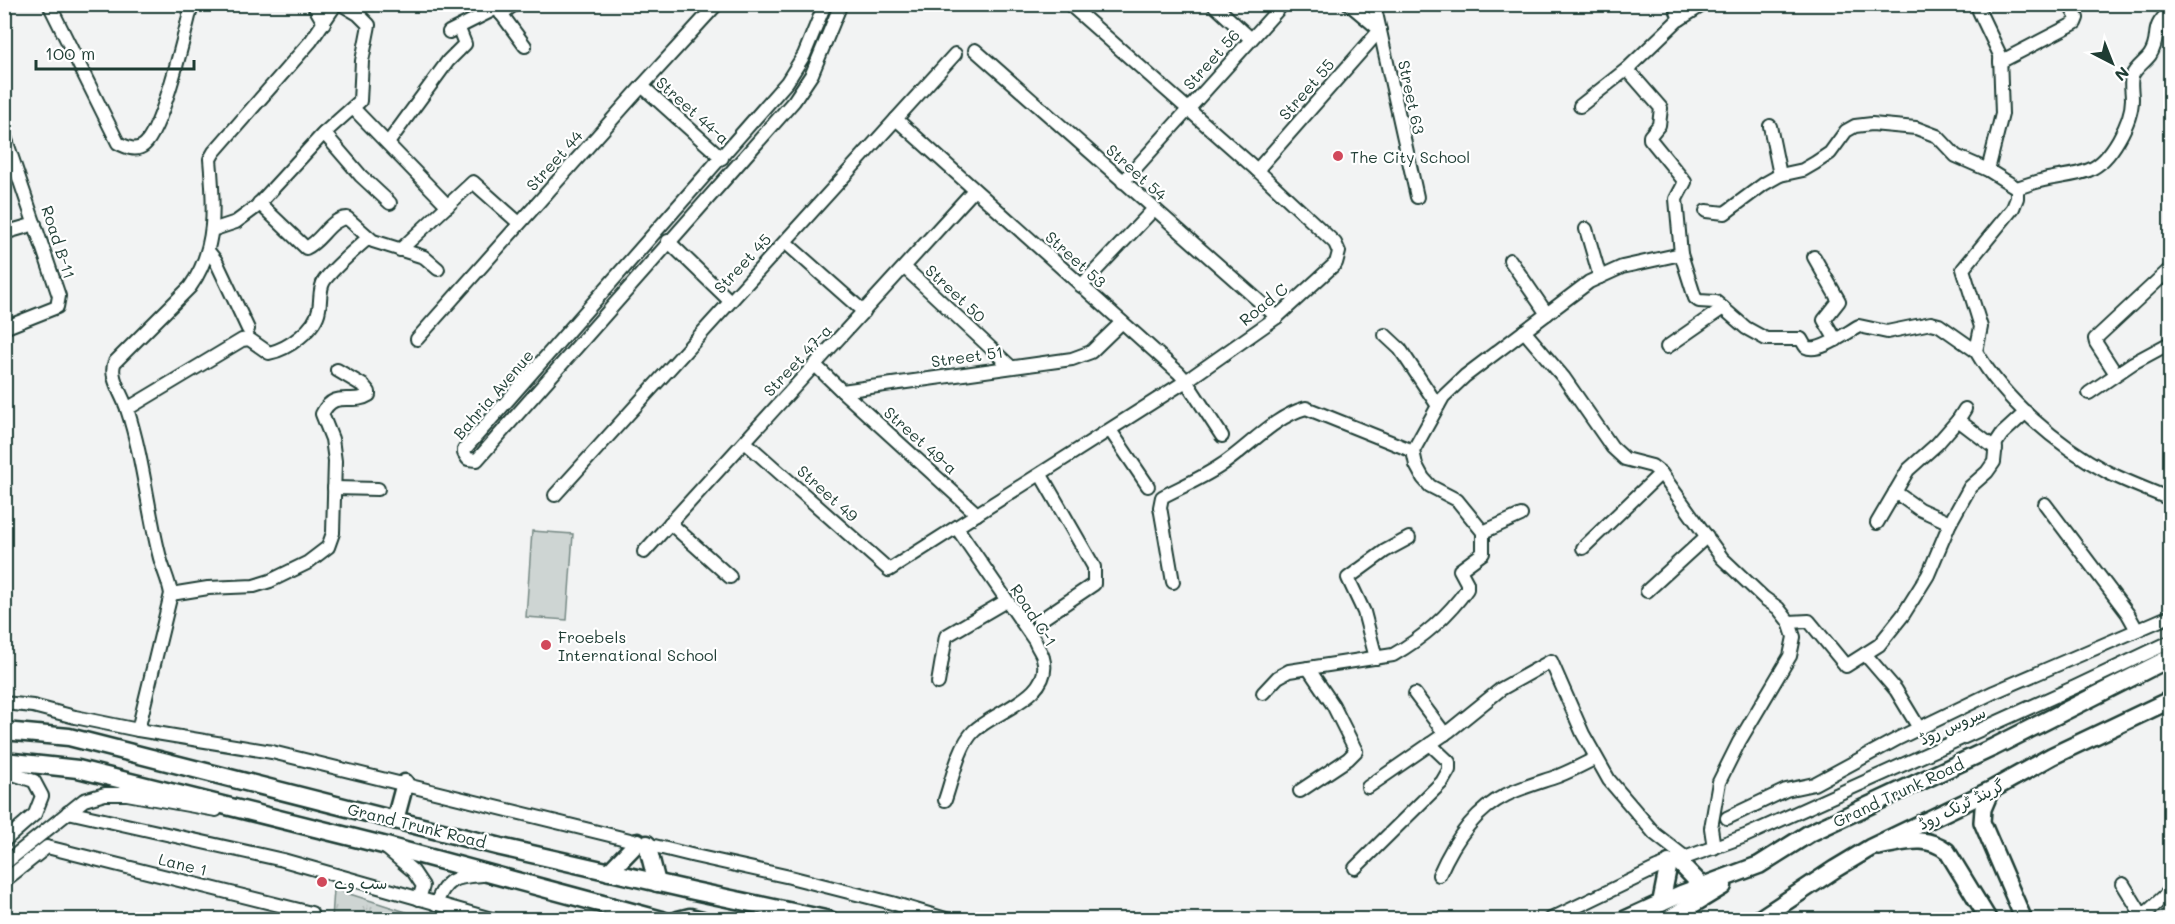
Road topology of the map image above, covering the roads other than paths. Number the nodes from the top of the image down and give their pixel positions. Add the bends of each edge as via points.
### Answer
1 (49, 4) edge
2 (192, 4) edge
3 (313, 4) edge
4 (336, 4) edge
5 (341, 4) edge
6 (515, 4) edge
7 (717, 4) edge
8 (825, 4) edge
9 (1069, 4) edge
10 (1213, 4) edge
11 (1282, 4) edge
12 (1349, 4) edge
13 (1374, 4) edge
14 (1674, 4) edge
15 (1704, 4) edge
16 (1981, 4) edge
17 (2069, 4) edge
18 (839, 8) edge
19 (2170, 11) edge
20 (501, 14) junction
21 (1680, 19) junction
22 (324, 23) junction
23 (1380, 30) junction
24 (1251, 39) junction
25 (525, 46) dead end
26 (975, 50) dead end
27 (955, 54) dead end
28 (2000, 62) junction
29 (1627, 69) junction
30 (642, 86) junction
31 (1580, 106) dead end
32 (353, 108) junction
33 (1188, 109) junction
34 (896, 119) junction
35 (1770, 126) dead end
36 (324, 134) junction
37 (6, 140) edge
38 (388, 143) junction
39 (722, 158) junction
40 (1257, 170) junction
41 (1988, 170) junction
42 (1780, 175) junction
43 (1123, 182) junction
44 (2017, 188) junction
45 (974, 190) junction
46 (1417, 197) dead end
47 (260, 203) junction
48 (390, 203) dead end
49 (447, 206) junction
50 (1154, 209) junction
51 (1706, 212) dead end
52 (519, 223) junction
53 (35, 224) junction
54 (1586, 229) dead end
55 (212, 230) junction
56 (4, 233) edge
57 (368, 238) junction
58 (668, 241) junction
59 (785, 242) junction
60 (400, 250) junction
61 (208, 251) junction
62 (1681, 254) junction
63 (1814, 257) dead end
64 (1510, 260) dead end
65 (905, 268) junction
66 (438, 269) dead end
67 (2170, 269) edge
68 (1600, 277) junction
69 (1081, 286) junction
70 (730, 301) junction
71 (1723, 308) junction
72 (864, 312) junction
73 (1546, 314) junction
74 (1277, 317) junction
75 (1122, 322) junction
76 (4, 328) edge
77 (248, 328) dead end
78 (1524, 331) junction
79 (1385, 335) dead end
80 (417, 339) dead end
81 (1836, 340) junction
82 (2170, 344) edge
83 (1666, 347) dead end
84 (1976, 351) junction
85 (815, 364) junction
86 (1010, 366) junction
87 (337, 370) dead end
88 (2115, 374) junction
89 (1186, 381) junction
90 (842, 391) junction
91 (2089, 393) dead end
92 (1438, 406) junction
93 (127, 409) junction
94 (1965, 409) dead end
95 (2026, 412) junction
96 (1958, 420) junction
97 (1110, 429) junction
98 (1222, 436) dead end
99 (745, 441) junction
100 (1996, 450) junction
101 (1413, 451) junction
102 (1661, 473) junction
103 (1041, 475) junction
104 (1148, 486) dead end
105 (334, 488) junction
106 (378, 489) dead end
107 (1895, 492) junction
108 (555, 495) dead end
109 (2170, 499) edge
110 (2045, 504) dead end
111 (977, 514) junction
112 (1521, 515) dead end
113 (670, 523) junction
114 (1877, 523) dead end
115 (1950, 523) junction
116 (957, 528) junction
117 (1483, 532) junction
118 (1707, 536) junction
119 (1409, 538) dead end
120 (1583, 548) dead end
121 (644, 552) dead end
122 (889, 570) joint
123 (730, 577) dead end
124 (1173, 582) dead end
125 (1647, 591) dead end
126 (171, 594) junction
127 (1006, 601) junction
128 (2170, 616) edge
129 (1039, 621) dead end
130 (1789, 622) junction
131 (2137, 630) junction
132 (2170, 642) edge
133 (1866, 654) junction
134 (1376, 658) junction
135 (2170, 658) edge
136 (1308, 668) junction
137 (938, 683) dead end
138 (1263, 693) dead end
139 (1415, 694) dead end
140 (2170, 700) edge
141 (4, 703) edge
142 (1919, 728) junction
143 (138, 730) junction
144 (4, 731) edge
145 (1445, 734) junction
146 (1430, 744) junction
147 (1596, 758) junction
148 (4, 761) edge
149 (4, 771) edge
150 (405, 783) junction
151 (1368, 787) dead end
152 (1991, 790) junction
153 (1300, 791) dead end
154 (945, 800) dead end
155 (68, 812) junction
156 (253, 813) junction
157 (1727, 818) dead end
158 (395, 820) junction
159 (4, 841) edge
160 (643, 843) junction
161 (383, 845) junction
162 (1714, 848) junction
163 (1870, 848) junction
164 (1678, 861) junction
165 (4, 864) edge
166 (1759, 865) junction
167 (1356, 868) dead end
168 (609, 872) junction
169 (489, 874) junction
170 (1439, 875) dead end
171 (4, 881) edge
172 (657, 883) junction
173 (2123, 884) dead end
174 (1702, 886) junction
175 (694, 891) junction
176 (2170, 891) edge
177 (419, 899) junction
178 (436, 903) junction
179 (1661, 903) junction
180 (311, 916) edge
181 (2144, 918) edge
182 (495, 920) edge
183 (662, 920) edge
184 (678, 920) edge
185 (702, 920) edge
186 (775, 920) edge
187 (830, 920) edge
188 (949, 920) edge
189 (1548, 920) edge
190 (1624, 920) edge
191 (1667, 920) edge
192 (1758, 920) edge
193 (1989, 920) edge
194 (2024, 920) edge

1 - 2 street via 118,143 136,149 144,146 153,133 178,61
3 - 22 street
4 - 22 street
5 - 32 street via 369,25 360,100
6 - 20 street
7 - 30 street, Street 44
8 - 39 street, Bahria Avenue via 804,55 787,82
9 - 33 street, Road C
10 - 24 street
11 - 24 street, Street 56
12 - 23 street
13 - 23 street, Street 63
14 - 21 street
15 - 21 street
16 - 28 street via 1979,11
17 - 28 street via 2077,18 2074,23
18 - 58 street, Bahria Avenue via 812,74 794,101
19 - 44 street via 2155,30 2150,55 2133,75 2132,100 2120,139 2110,153 2091,170
20 - 25 street
20 - 38 street via 493,9 454,31 465,44
21 - 29 street
22 - 55 street via 210,159
23 - 40 street, Street 55
23 - 46 street, Street 63
24 - 33 street, Street 56
26 - 43 street, Street 54
27 - 34 street, Street 45
28 - 41 street via 2002,114
29 - 31 street
29 - 62 street via 1661,108 1659,125 1650,139 1685,182 1676,199
30 - 39 street, Street 44-a
30 - 52 street, Street 44
32 - 36 street
32 - 38 street
33 - 40 street, Road C
33 - 43 street, Street 56
34 - 45 street, Street 53
34 - 59 street, Street 45
35 - 42 street
36 - 47 street
36 - 48 street
37 - 53 street, Road B-11
38 - 49 street
39 - 58 street, Bahria Avenue via 464,450 468,459 477,460
40 - 74 street, Road C via 1335,243 1339,252 1336,263
41 - 42 street via 1956,156 1937,136 1916,128 1872,124 1846,130 1830,153 1815,164
41 - 44 street
42 - 51 street via 1747,195 1732,210
43 - 50 street, Street 54
44 - 84 street via 2013,208 1963,269 1981,327
45 - 65 street, Street 47-a
45 - 69 street, Street 53
47 - 55 street via 241,219
47 - 57 street via 306,248 344,218
49 - 52 street via 473,182
49 - 60 street
50 - 69 street
50 - 74 street, Street 54
52 - 80 street, Street 44
53 - 56 street
53 - 76 street, Road B-11 via 59,296 57,307
54 - 68 street
55 - 61 street
57 - 60 street
57 - 93 street via 324,281 313,325 284,348 269,353 249,339 242,340
58 - 70 street
59 - 70 street, Street 45
59 - 72 street
60 - 66 street via 424,257
61 - 77 street
61 - 93 street via 190,287 112,367
62 - 68 street via 1622,267
62 - 71 street via 1695,298 1716,302
63 - 81 street via 1839,301 1824,320
64 - 73 street
65 - 72 street, Street 47-a
65 - 86 street, Street 50
67 - 88 street via 2095,339
68 - 73 street
69 - 75 street, Street 53
70 - 108 street, Street 45
71 - 81 street via 1766,339 1801,339 1809,348
71 - 83 street
72 - 85 street, Street 47-a
73 - 78 street
74 - 89 street, Road C
75 - 86 street, Street 51 via 1090,352 1072,359
75 - 89 street, Street 53
78 - 92 street via 1465,376
78 - 102 street via 1564,378 1612,447 1625,459 1652,466
79 - 92 street via 1400,349
81 - 84 street via 1859,326 1887,332 1931,323 1940,325
82 - 88 street
84 - 95 street
85 - 90 street
85 - 99 street, Street 47-a
86 - 90 street, Street 51
87 - 105 street via 364,386 369,395 335,400 322,414 334,445
88 - 91 street
89 - 97 street, Road C
89 - 98 street, Street 53
90 - 111 street, Street 49-a
92 - 101 street
93 - 126 street
94 - 96 street
95 - 100 street via 2002,434
95 - 109 street via 2079,456
96 - 100 street
96 - 107 street via 1908,470
97 - 103 street, Road C
97 - 104 street
99 - 113 street, Street 47-a
99 - 122 street, Street 49
100 - 115 street via 1994,462 1971,487
101 - 117 street via 1416,465 1430,486 1456,500
101 - 124 street via 1306,408 1297,411 1221,466 1162,498 1160,507
102 - 118 street
102 - 120 street
103 - 111 street, Road C
103 - 129 street via 1095,567 1094,584
105 - 106 street
105 - 126 street via 333,533 328,547 307,562 254,586
107 - 114 street
107 - 115 street via 1919,509
110 - 131 street
111 - 116 street, Road C
112 - 117 street
113 - 121 street, Street 47-a
113 - 123 street
115 - 133 street via 1929,575 1879,645
116 - 122 street, Road C
116 - 127 street, Road C-1
117 - 134 street via 1483,553 1460,570 1468,586 1462,595 1438,622 1408,646 1393,655
118 - 125 street
118 - 130 street via 1722,558
119 - 134 street via 1348,578 1364,612
126 - 143 street
127 - 137 street via 946,636
127 - 154 street, Road C-1 via 1035,641 1045,673 1036,688 1017,704 974,730 966,741
128 - 131 street
130 - 133 street via 1809,621 1846,666
130 - 162 street via 1794,637 1790,656 1719,782 1712,828
131 - 142 street
132 - 162 street, سروس روڈ
133 - 142 street via 1896,690
134 - 136 street
135 - 166 highway, Grand Trunk Road via 1994,747 1810,833
136 - 138 street via 1278,677
136 - 153 street via 1333,705 1356,751
139 - 145 street
140 - 152 highway, گرینڈ ٹرنک روڈ
141 - 143 street
142 - 157 street via 1814,784 1786,790
143 - 150 street via 272,752
144 - 158 highway, Grand Trunk Road via 69,737
145 - 146 street
145 - 147 street via 1501,689 1551,661
146 - 151 street
146 - 167 street via 1449,762 1442,782
147 - 164 street via 1609,780
147 - 170 street via 1505,795 1483,810 1451,849
148 - 156 highway, Grand Trunk Road via 78,769
149 - 159 street via 34,781 42,796 35,814
150 - 158 highway
150 - 160 street
152 - 163 highway, گرینڈ ٹرنک روڈ
152 - 194 main road via 1982,822
155 - 156 street via 84,800 105,794 127,794 205,809
155 - 165 street
155 - 177 street via 283,860
156 - 161 highway, Grand Trunk Road
158 - 168 highway, Grand Trunk Road
160 - 168 highway
160 - 172 highway
160 - 188 street via 847,891
161 - 169 highway, Grand Trunk Road
161 - 177 street via 413,871 423,886
162 - 164 street, سروس روڈ
163 - 192 highway, گرینڈ ٹرنک روڈ
163 - 193 main road via 1920,840 1940,845
164 - 174 highway
164 - 179 highway
164 - 189 street, سروس روڈ
166 - 174 highway, Grand Trunk Road
166 - 191 highway
168 - 172 highway, Grand Trunk Road
169 - 178 street via 452,880 442,887
169 - 183 highway, Grand Trunk Road
171 - 180 street, Lane 1 via 47,847
172 - 175 highway, Grand Trunk Road
173 - 181 street
174 - 179 highway, Grand Trunk Road
175 - 186 highway via 709,902
175 - 187 highway, Grand Trunk Road
176 - 181 street
177 - 178 street
178 - 182 street
179 - 190 highway, Grand Trunk Road
184 - 185 highway

